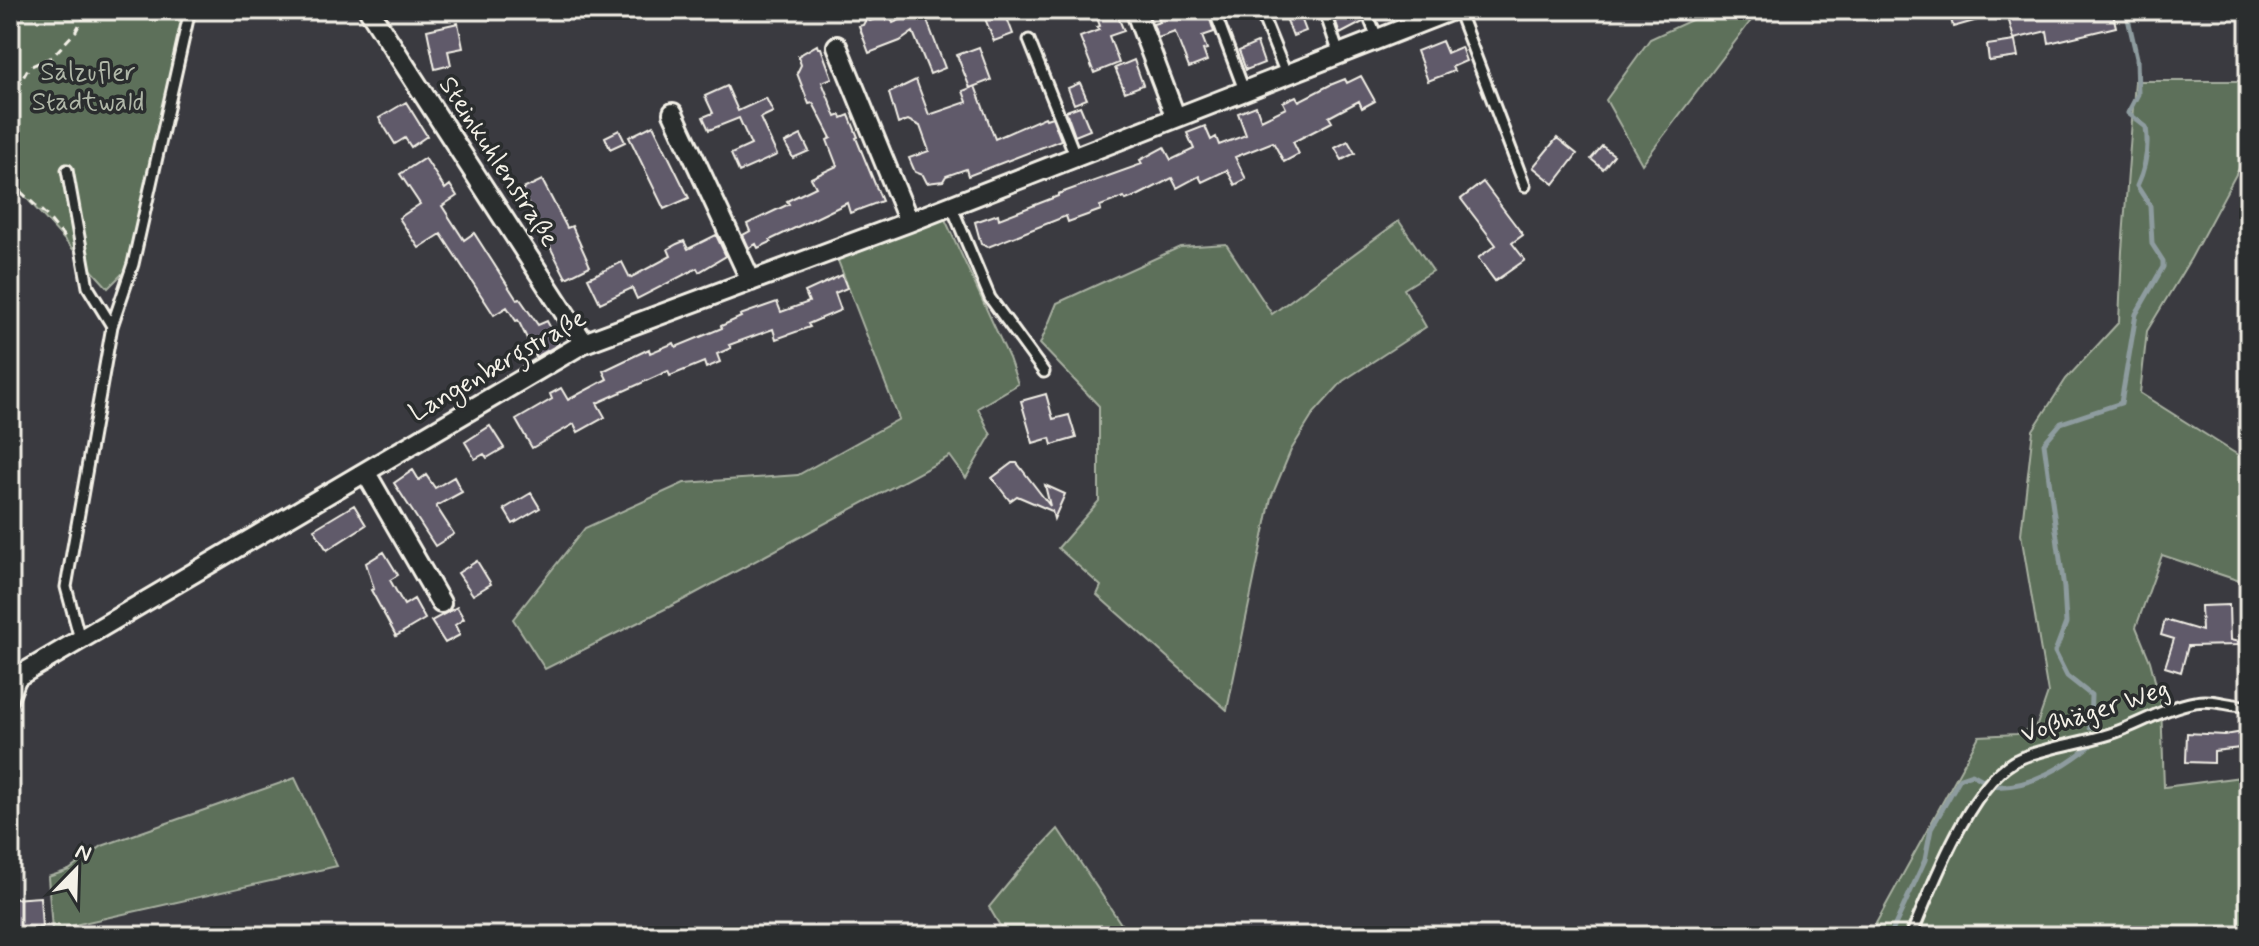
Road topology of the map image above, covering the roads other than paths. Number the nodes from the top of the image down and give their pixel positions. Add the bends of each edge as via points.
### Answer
1 (190, 10) edge
2 (369, 10) edge
3 (1135, 10) edge
4 (1214, 10) edge
5 (1260, 10) edge
6 (1324, 10) edge
7 (1366, 10) edge
8 (1455, 10) edge
9 (1029, 40) dead end
10 (1378, 40) junction
11 (837, 46) dead end
12 (1339, 54) junction
13 (1286, 74) junction
14 (1244, 90) junction
15 (673, 113) dead end
16 (1175, 116) junction
17 (1075, 155) junction
18 (67, 170) dead end
19 (1525, 186) dead end
20 (951, 204) junction
21 (909, 222) junction
22 (751, 281) junction
23 (112, 326) junction
24 (584, 343) junction
25 (1044, 372) dead end
26 (366, 473) junction
27 (441, 603) dead end
28 (80, 639) junction
29 (17, 677) edge
30 (10, 706) edge
31 (2249, 706) edge
32 (1911, 936) edge

1 - 23 lane via 133,264
2 - 24 street, Steinkuhlenstraße
3 - 16 street
4 - 14 lane
5 - 13 lane
6 - 12 lane
7 - 10 lane
8 - 10 street, Langenbergstraße
8 - 19 lane
9 - 17 lane
10 - 12 street, Langenbergstraße
11 - 21 street
12 - 13 street, Langenbergstraße
13 - 14 street, Langenbergstraße
14 - 16 street, Langenbergstraße
15 - 22 street
16 - 17 street, Langenbergstraße
17 - 20 street, Langenbergstraße
18 - 23 lane via 88,287
20 - 21 street, Langenbergstraße
20 - 25 lane via 990,298
21 - 22 street, Langenbergstraße
22 - 24 street, Langenbergstraße
23 - 28 lane via 66,587
24 - 26 street, Langenbergstraße
26 - 27 street
26 - 28 street, Langenbergstraße
28 - 29 street, Langenbergstraße
29 - 30 lane
31 - 32 lane, Voßhäger Weg via 2195,702 2112,734 2020,758 1999,772 1961,824

